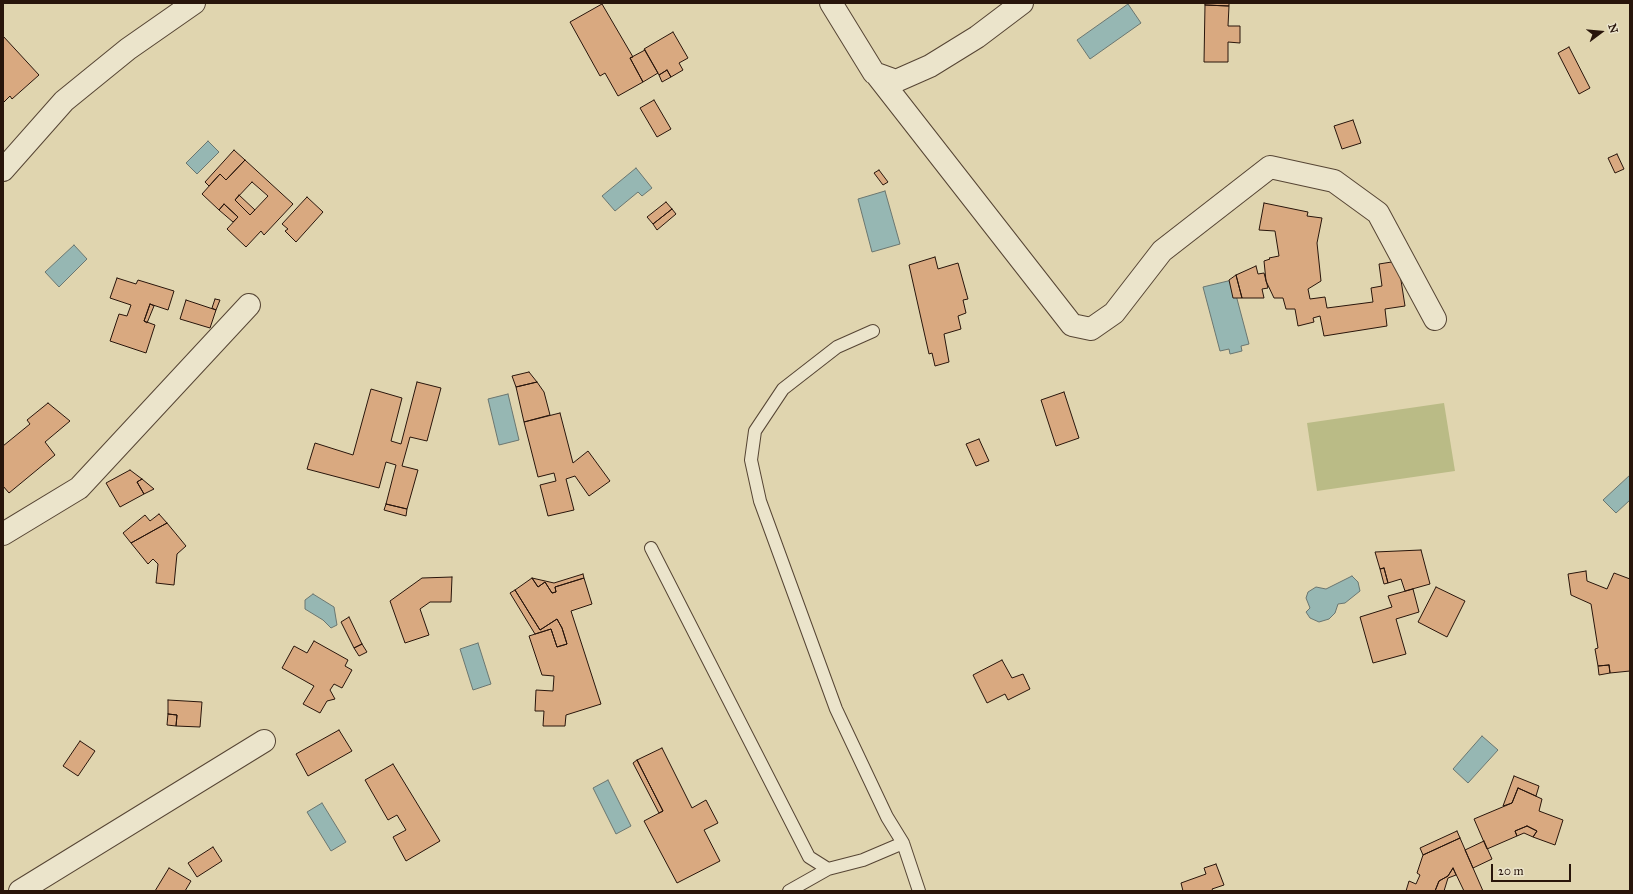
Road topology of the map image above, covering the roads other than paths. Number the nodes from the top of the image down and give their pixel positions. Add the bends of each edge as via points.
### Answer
1 (194, 3) edge
2 (831, 3) edge
3 (1022, 3) edge
4 (876, 74) junction
5 (3, 170) edge
6 (249, 305) dead end
7 (1434, 320) dead end
8 (873, 331) dead end
9 (3, 534) edge
10 (651, 548) dead end
11 (264, 741) dead end
12 (903, 843) junction
13 (828, 869) junction
14 (20, 891) edge
15 (789, 891) edge
16 (919, 891) edge

1 - 5 street via 128,49 64,102
2 - 4 street
3 - 4 street via 977,37 930,66 896,81
4 - 7 street via 1072,325 1091,329 1114,313 1162,251 1270,167 1334,181 1378,213
6 - 9 street via 79,488
8 - 12 lane via 837,347 783,389 755,431 752,460 760,501 836,708 887,817
10 - 13 lane via 809,857
11 - 14 street
12 - 13 lane via 863,860
12 - 16 lane
13 - 15 lane

